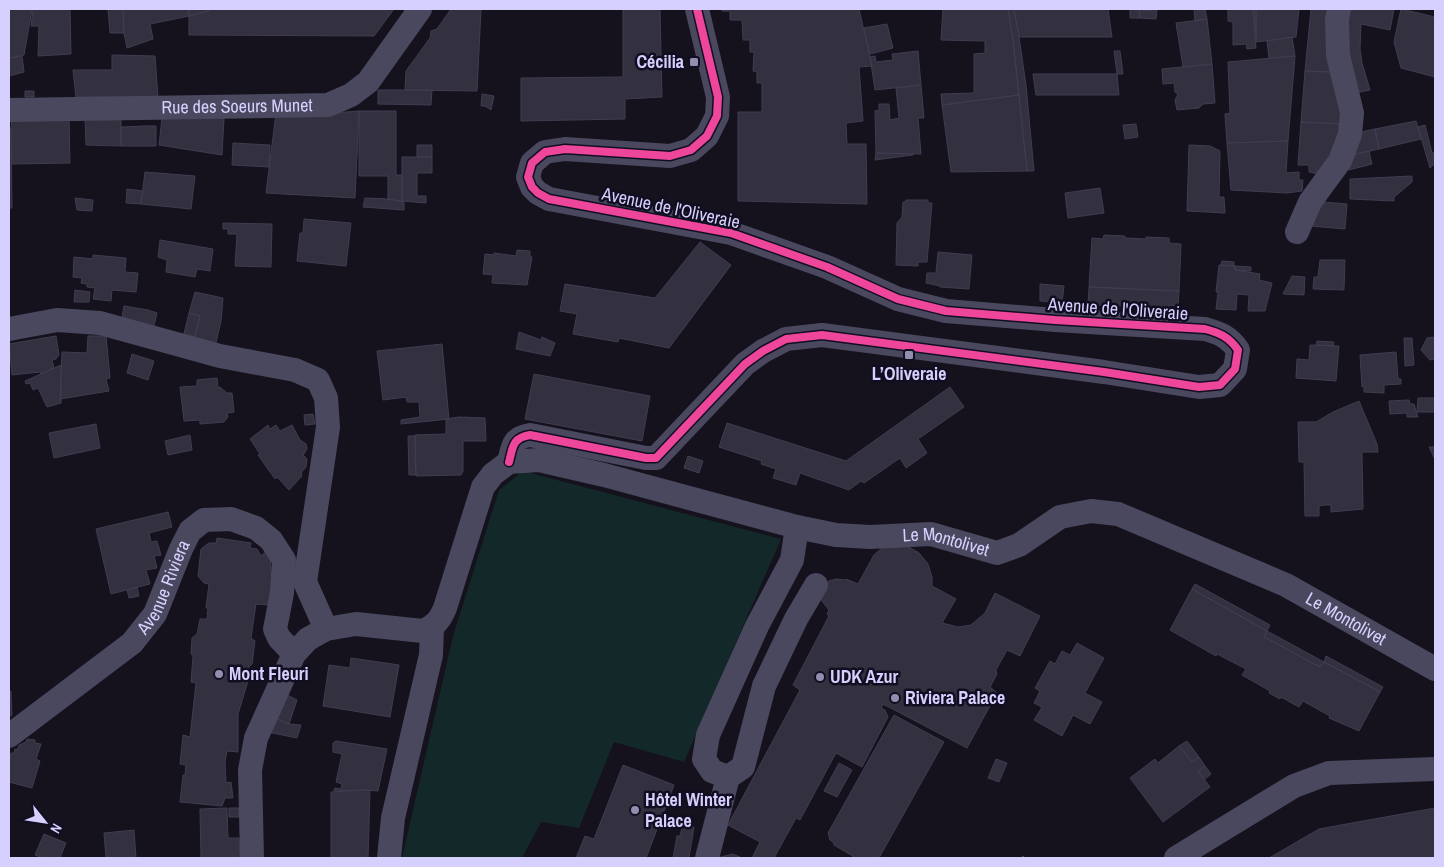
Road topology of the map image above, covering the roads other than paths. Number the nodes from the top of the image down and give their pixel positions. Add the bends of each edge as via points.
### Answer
1 (420, 9) edge
2 (697, 9) edge
3 (1339, 9) edge
4 (9, 110) edge
5 (1297, 232) dead end
6 (9, 329) edge
7 (509, 462) junction
8 (797, 527) junction
9 (816, 585) dead end
10 (432, 628) junction
11 (326, 629) junction
12 (294, 654) junction
13 (1435, 668) edge
14 (9, 736) edge
15 (1435, 769) edge
16 (728, 778) junction
17 (252, 858) edge
18 (389, 858) edge
19 (707, 858) edge
20 (1176, 858) edge

1 - 4 street, Rue des Soeurs Munet via 368,82 351,96 328,105
2 - 7 street, Avenue de l'Oliveraie via 718,97 717,116 708,136 691,150 670,156 565,149 545,152 532,163 528,177 538,193 549,199 731,233 827,267 898,299 946,311 1205,329 1231,340 1238,350 1235,369 1220,385 1200,386 822,335 786,339 763,350 745,364 656,458 530,435 520,437 514,444
3 - 5 street via 1338,55 1352,113 1350,134 1340,161 1310,202
6 - 11 street via 57,320 100,323 220,356 295,370 318,380 326,398 328,427 305,582
7 - 8 street, Le Montolivet via 539,460
7 - 10 street via 493,474 484,487 445,608
8 - 13 street, Le Montolivet via 836,535 870,537 931,534 997,553 1019,545 1060,518 1091,511 1118,514 1286,585
8 - 16 street via 792,560 757,626 708,735 704,759 712,771
9 - 16 street via 764,686 743,766
10 - 11 street via 423,631 356,624
10 - 18 street via 431,654 393,818
11 - 12 street
12 - 14 street, Avenue Riviera via 275,630 284,560 271,540 256,528 232,519 204,520 190,531 155,614 132,643
12 - 17 street via 256,738 250,770
15 - 20 street via 1330,773 1294,786
16 - 19 street

